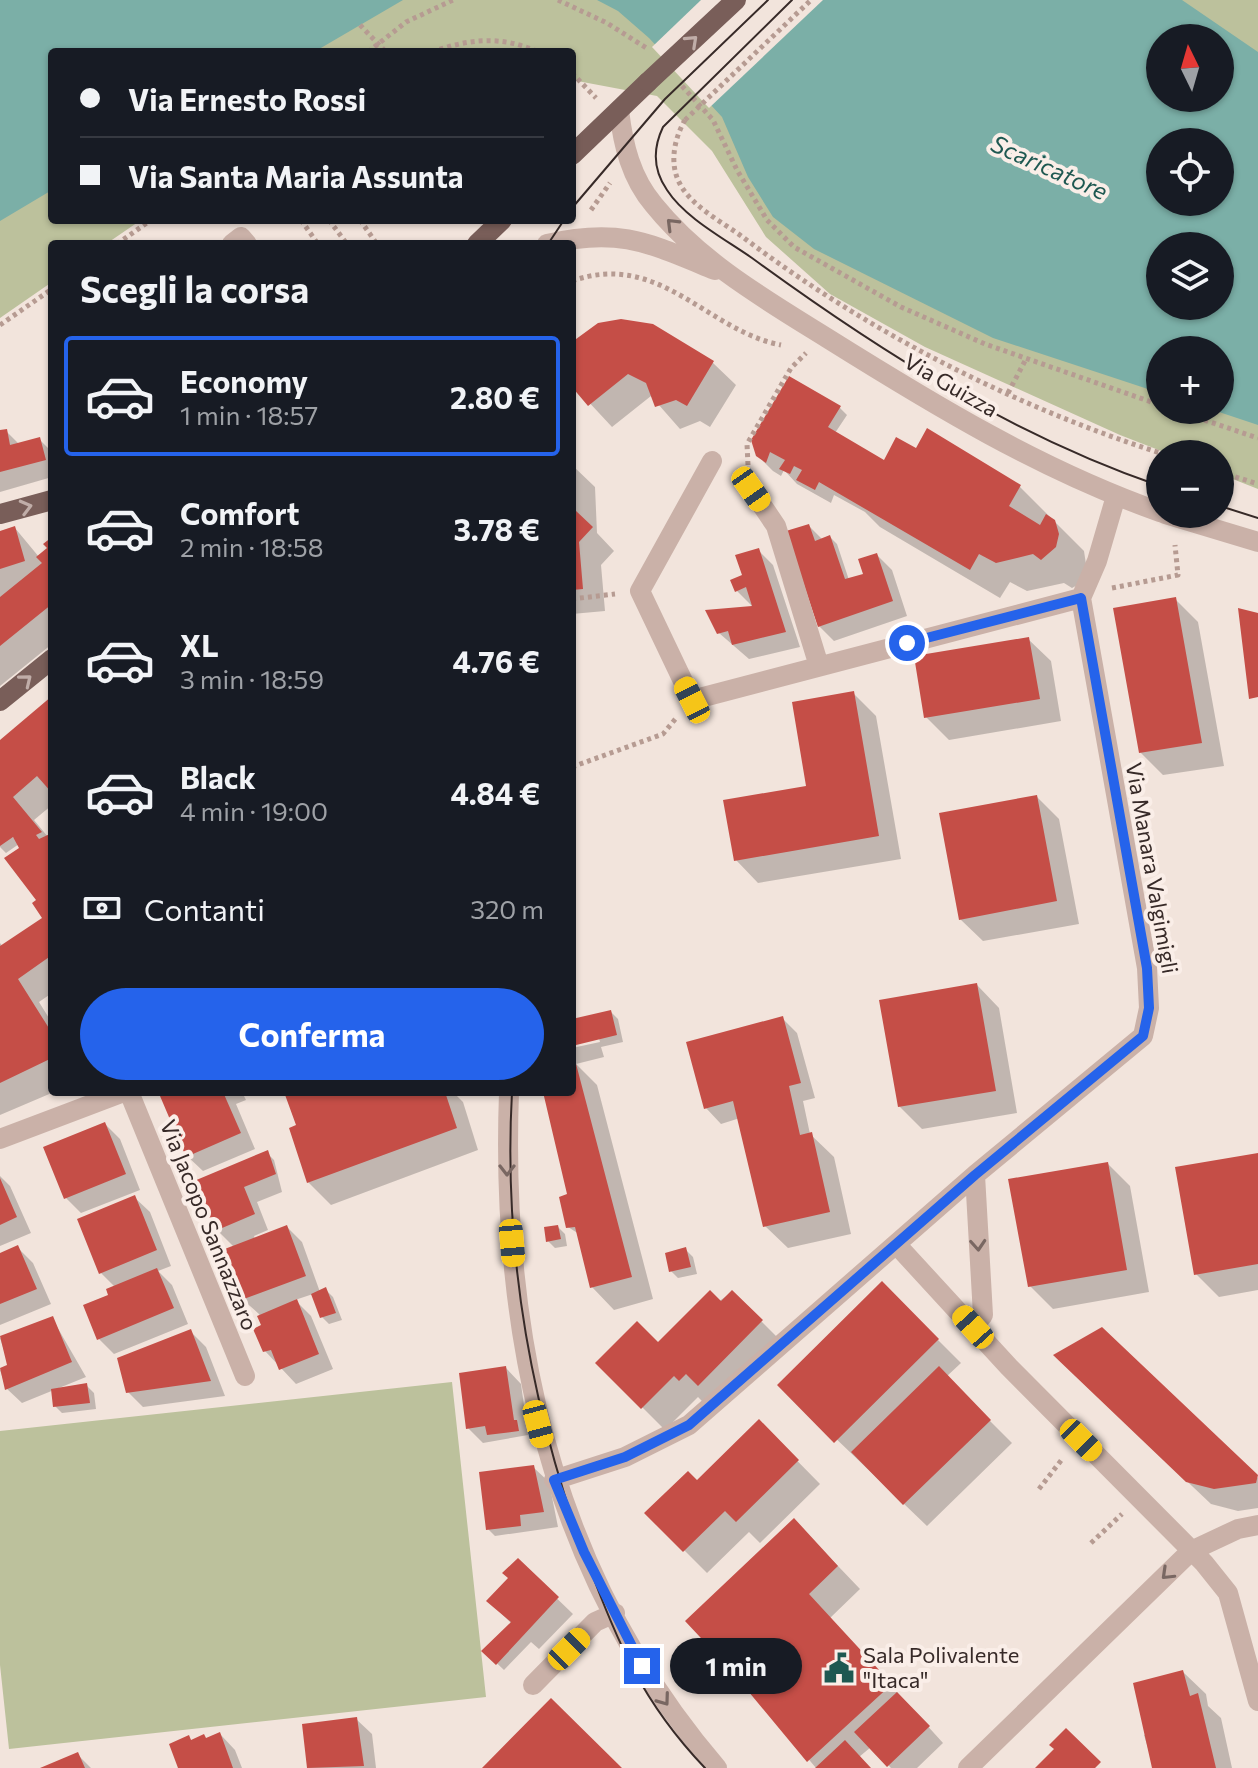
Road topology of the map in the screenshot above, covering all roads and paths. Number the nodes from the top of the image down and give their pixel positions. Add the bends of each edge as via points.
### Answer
1 (453, 0) edge
2 (558, 0) edge
3 (736, 0) edge
4 (811, 0) edge
5 (360, 25) dead end
6 (376, 44) junction
7 (372, 48) edge
8 (381, 48) edge
9 (448, 48) edge
10 (525, 48) edge
11 (654, 56) dead end
12 (576, 77) edge
13 (674, 77) dead end
14 (598, 101) dead end
15 (619, 110) junction
16 (576, 151) edge
17 (614, 180) dead end
18 (591, 214) dead end
19 (145, 224) edge
20 (498, 224) edge
21 (123, 240) edge
22 (481, 240) edge
23 (570, 240) edge
24 (730, 276) junction
25 (576, 280) edge
26 (48, 292) edge
27 (0, 325) edge
28 (781, 345) dead end
29 (807, 351) dead end
30 (1026, 359) junction
31 (1008, 393) junction
32 (1146, 400) edge
33 (1216, 424) edge
34 (1258, 438) edge
35 (1146, 449) edge
36 (712, 461) dead end
37 (1234, 476) edge
38 (1258, 484) edge
39 (751, 489) joint
40 (1116, 496) junction
41 (48, 501) edge
42 (1146, 507) edge
43 (0, 514) edge
44 (1212, 528) edge
45 (1174, 542) dead end
46 (1258, 542) edge
47 (1090, 594) junction
48 (595, 596) dead end
49 (576, 598) edge
50 (48, 662) edge
51 (819, 666) junction
52 (692, 700) junction
53 (0, 701) edge
54 (576, 766) edge
55 (115, 1096) edge
56 (128, 1096) edge
57 (509, 1096) edge
58 (0, 1139) edge
59 (975, 1175) junction
60 (896, 1244) junction
61 (973, 1327) junction
62 (245, 1376) dead end
63 (1081, 1440) junction
64 (554, 1480) junction
65 (1039, 1489) dead end
66 (1137, 1496) junction
67 (1258, 1525) edge
68 (1091, 1543) dead end
69 (1191, 1551) junction
70 (615, 1613) junction
71 (533, 1685) dead end
72 (1258, 1701) edge
73 (717, 1768) edge
74 (968, 1768) edge

1 - 6 path via 406,22
2 - 11 path via 607,23
15 -> 3 main road, bridge
4 - 31 path, bridge via 685,120 676,140 679,184 807,285 868,324
5 - 6 path
6 - 7 path
6 - 8 path
9 - 10 path via 480,40
12 - 14 path
13 - 30 path via 713,120 767,220 794,247 901,307
15 - 16 main road
24 -> 15 street, Via Guizza via 651,203 623,145
17 - 18 path via 592,205
19 - 21 path
20 - 22 main road
23 - 24 street, Via Guizza via 592,236 656,244
24 - 40 street, Via Guizza via 957,417 1035,461
25 - 28 path via 591,275 638,277 694,301 764,342
26 - 27 path
29 - 39 path via 791,368 747,444
30 - 31 path
30 - 32 path
31 - 35 path
33 - 34 path
36 - 52 street via 640,591
37 - 38 path
39 - 51 street via 776,526
40 - 42 street, Via Guizza
40 - 47 street
43 -> 41 main road
44 - 46 street, Via Guizza
45 - 47 path via 1178,575
47 - 51 street
47 - 59 street, Via Manara Valgimigli via 1149,1008 1143,1036
48 - 49 path
53 -> 50 main road
51 - 52 street
52 - 54 path via 663,734
55 - 58 street, Via Jacopo Sannazzaro
56 - 62 street, Via Jacopo Sannazzaro
57 -> 64 street via 507,1187 518,1307 538,1424
59 - 60 street, Via Manara Valgimigli
59 -> 61 street via 983,1315
60 - 61 street
60 - 64 street, Via Manara Valgimigli via 689,1425 625,1457
61 - 63 street
63 - 65 path
63 - 66 street
64 - 70 street
66 - 68 path
66 - 69 street
67 - 69 street
69 - 72 street via 1228,1593
69 -> 74 street
70 - 71 street via 595,1622
70 -> 73 street via 655,1688

